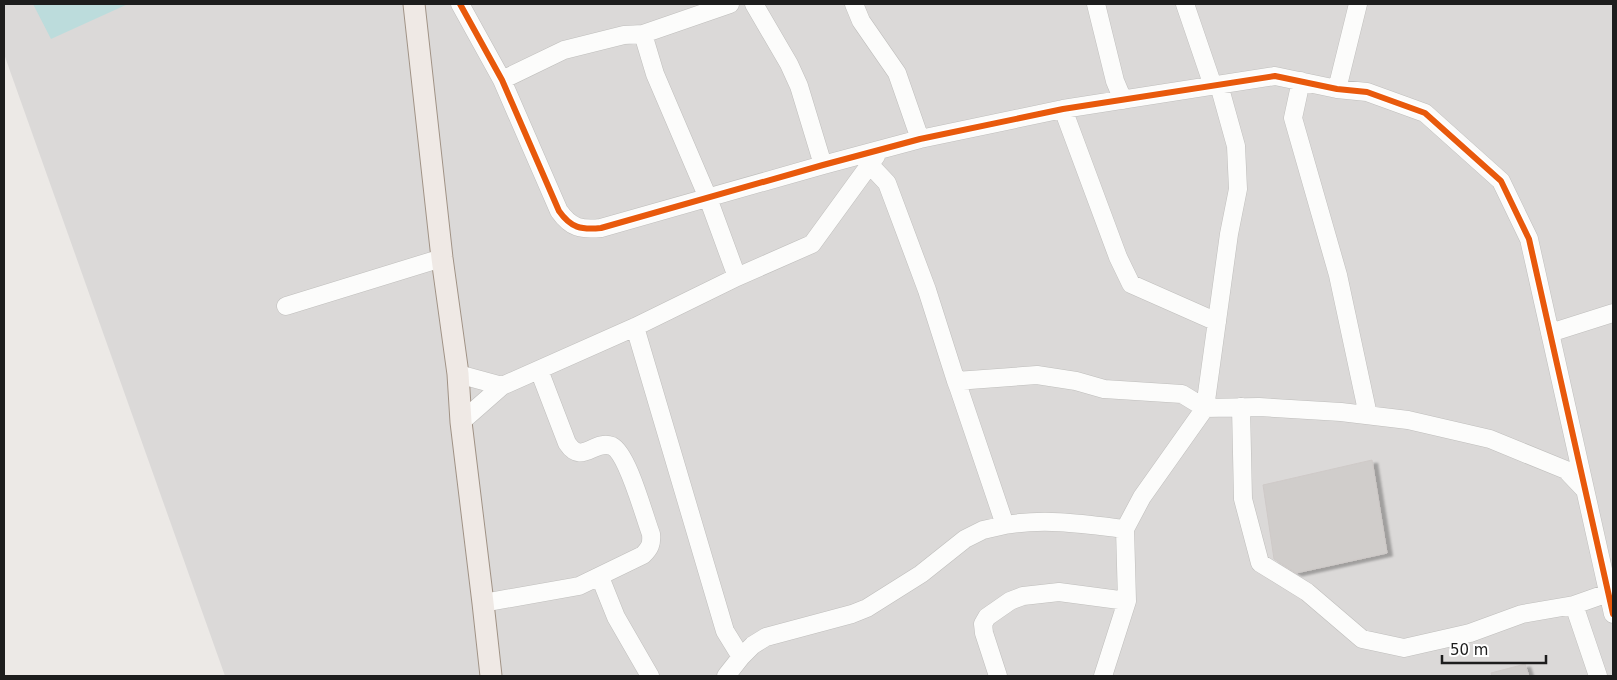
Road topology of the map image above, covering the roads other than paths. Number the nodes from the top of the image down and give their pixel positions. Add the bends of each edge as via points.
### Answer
1 (414, 4) edge
2 (460, 4) edge
3 (730, 4) edge
4 (754, 4) edge
5 (854, 4) edge
6 (1096, 4) edge
7 (1185, 4) edge
8 (1358, 4) edge
9 (643, 34) junction
10 (502, 80) junction
11 (1301, 80) junction
12 (1219, 85) junction
13 (1337, 89) junction
14 (1123, 100) junction
15 (1063, 109) junction
16 (920, 140) junction
17 (874, 158) junction
18 (823, 165) junction
19 (708, 198) junction
20 (442, 258) junction
21 (737, 277) junction
22 (286, 306) dead end
23 (1613, 313) edge
24 (1217, 322) junction
25 (635, 326) junction
26 (1550, 333) junction
27 (539, 370) junction
28 (458, 374) junction
29 (956, 381) junction
30 (502, 386) junction
31 (1241, 407) junction
32 (1205, 408) junction
33 (1368, 415) junction
34 (461, 422) junction
35 (1585, 490) junction
36 (1006, 525) junction
37 (1124, 529) junction
38 (600, 577) junction
39 (1608, 593) junction
40 (1127, 600) junction
41 (483, 603) junction
42 (1574, 605) junction
43 (1613, 614) edge
44 (741, 657) junction
45 (491, 676) edge
46 (650, 676) edge
47 (726, 676) edge
48 (998, 676) edge
49 (1103, 676) edge
50 (1598, 676) edge

1 - 20 main road
2 - 10 street
3 - 9 street
4 - 18 street via 799,86
5 - 16 street via 861,21 897,73
6 - 14 street via 1115,81
7 - 12 street via 1213,86
8 - 13 street
9 - 10 street via 624,35 574,47
9 - 19 street via 655,74
10 - 19 street via 559,211 567,222 589,229 601,228
11 - 12 street via 1275,76
11 - 13 street
11 - 33 street via 1292,118 1338,274
12 - 14 street
12 - 24 street via 1236,146 1238,189
13 - 26 street via 1367,92 1425,113 1500,181 1529,239
14 - 15 street
15 - 16 street
15 - 24 street via 1131,284
16 - 17 street
17 - 18 street
17 - 21 street via 812,244
17 - 29 street via 887,183 927,290
18 - 19 street
19 - 21 street
20 - 22 street
20 - 28 main road
21 - 25 street
23 - 26 street
24 - 32 street
25 - 27 street
25 - 44 street via 725,631
26 - 35 street
27 - 30 street
27 - 38 street via 572,451 578,453 604,445 619,452 630,473 650,534 652,543 643,555
28 - 30 street
28 - 34 main road
29 - 32 street via 1037,375 1104,389 1182,394
29 - 36 street
30 - 34 street
31 - 32 street
31 - 33 street
31 - 42 street via 1243,498 1260,563 1307,592 1362,639 1404,648 1470,632 1522,614
32 - 37 street via 1142,497
33 - 35 street via 1490,438 1566,470
34 - 41 main road
35 - 39 street
36 - 37 street via 1046,520
36 - 44 street via 983,530 965,539 921,574 867,608 766,637
37 - 40 street
38 - 41 street via 579,586
38 - 46 street via 616,617
39 - 42 street
39 - 43 street
40 - 48 street via 1059,592 1023,596 1010,601 987,617 983,624
40 - 49 street
41 - 45 main road
42 - 50 street
44 - 47 street

